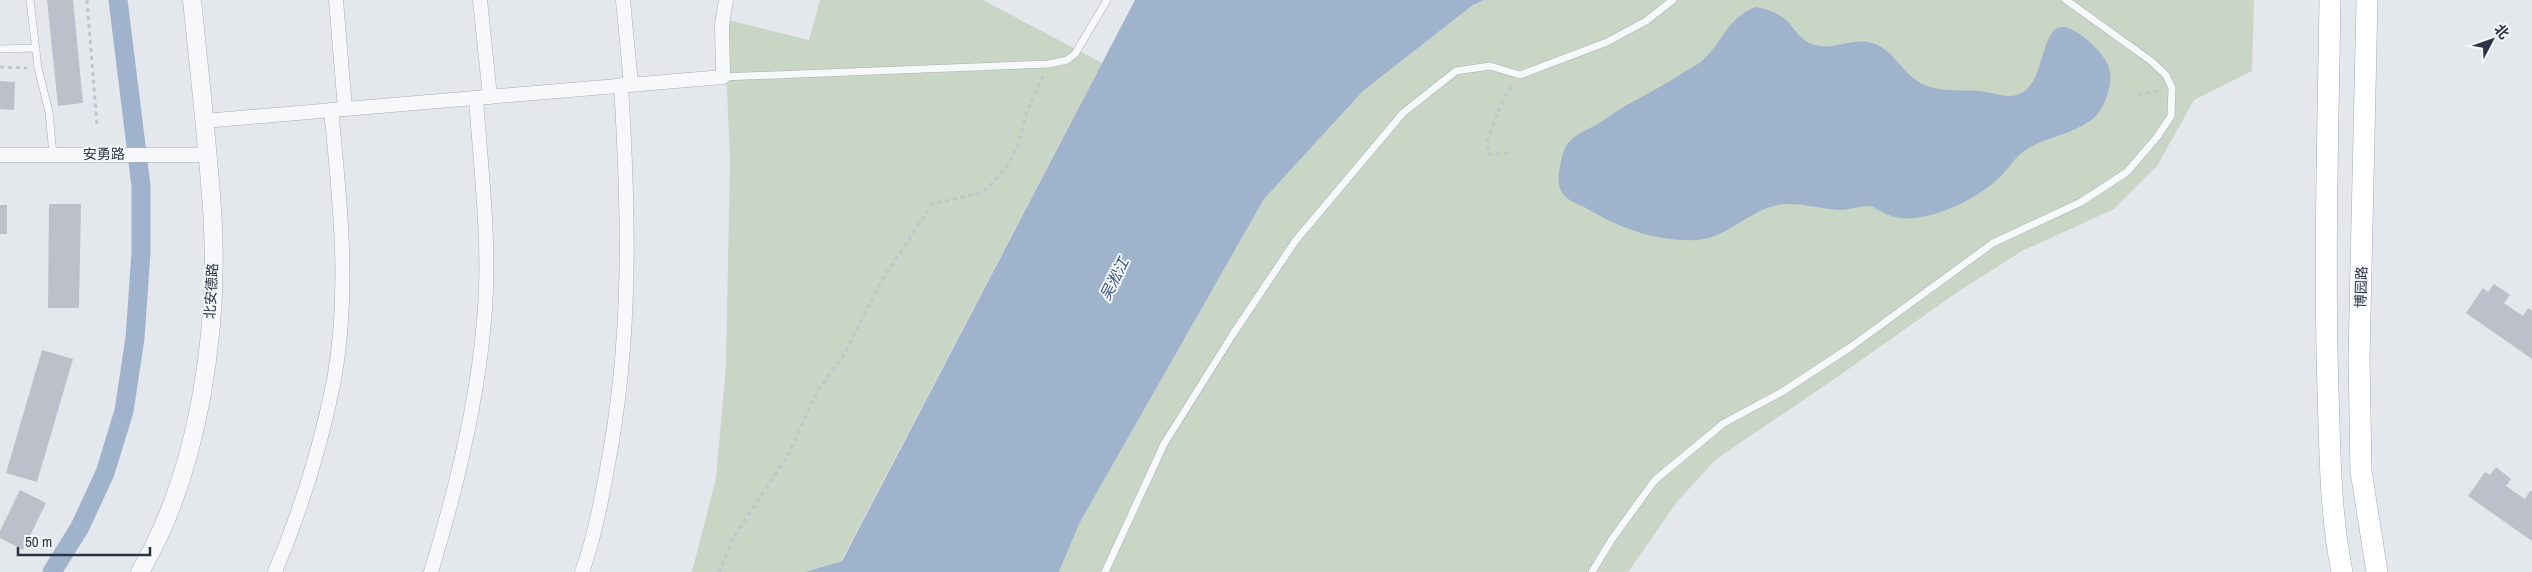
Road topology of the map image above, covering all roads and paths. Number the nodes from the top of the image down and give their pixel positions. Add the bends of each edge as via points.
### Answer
1 (30, 0) edge
2 (87, 0) edge
3 (192, 0) edge
4 (336, 0) edge
5 (480, 0) edge
6 (623, 0) edge
7 (726, 0) edge
8 (1107, 0) edge
9 (1674, 0) edge
10 (2066, 0) edge
11 (2330, 0) edge
12 (2366, 0) edge
13 (36, 48) junction
14 (0, 49) edge
15 (1049, 64) junction
16 (0, 67) edge
17 (38, 68) junction
18 (1520, 75) junction
19 (723, 77) junction
20 (626, 85) junction
21 (2172, 88) junction
22 (2138, 95) dead end
23 (483, 97) junction
24 (346, 109) junction
25 (331, 110) junction
26 (204, 121) junction
27 (96, 126) dead end
28 (1508, 153) dead end
29 (0, 155) edge
30 (52, 155) junction
31 (207, 155) junction
32 (140, 572) edge
33 (275, 572) edge
34 (431, 572) edge
35 (582, 572) edge
36 (719, 572) edge
37 (1105, 572) edge
38 (1592, 572) edge
39 (2342, 572) edge
40 (2377, 572) edge

1 - 13 lane
2 - 27 path
3 - 26 street, 北安德路
4 - 24 street
5 - 23 street
6 - 20 street
7 - 19 street via 722,25
8 - 15 lane via 1075,54 1068,60
9 - 18 lane via 1646,21 1607,42
10 - 21 lane via 2151,61 2166,75
11 - 39 main road via 2327,351 2330,461
12 - 40 main road, 博园路 via 2359,358 2361,471
13 - 14 lane
13 - 17 lane
15 - 19 lane
15 - 36 path via 1027,111 1018,145 1002,172 980,193 932,204 921,219 881,282 844,355 818,390 787,458 733,538
16 - 17 path
17 - 30 lane via 49,112
18 - 28 path via 1504,97 1487,141 1489,154
18 - 37 lane via 1490,66 1456,71 1403,113 1296,240 1164,444
19 - 20 street
20 - 23 street
20 - 35 street via 628,258 625,342 615,428 600,505
21 - 22 path
21 - 38 lane via 2171,116 2127,172 2080,202 1993,243 1852,346 1782,392 1724,423 1655,480
23 - 24 street
23 - 34 street via 484,320 464,448
24 - 25 street
25 - 26 street
25 - 33 street via 342,237 339,338 334,378 307,486
26 - 31 street, 北安德路
29 - 30 street, 安勇路
30 - 31 street, 安勇路
31 - 32 street, 北安德路 via 213,262 205,364 182,474 167,516

